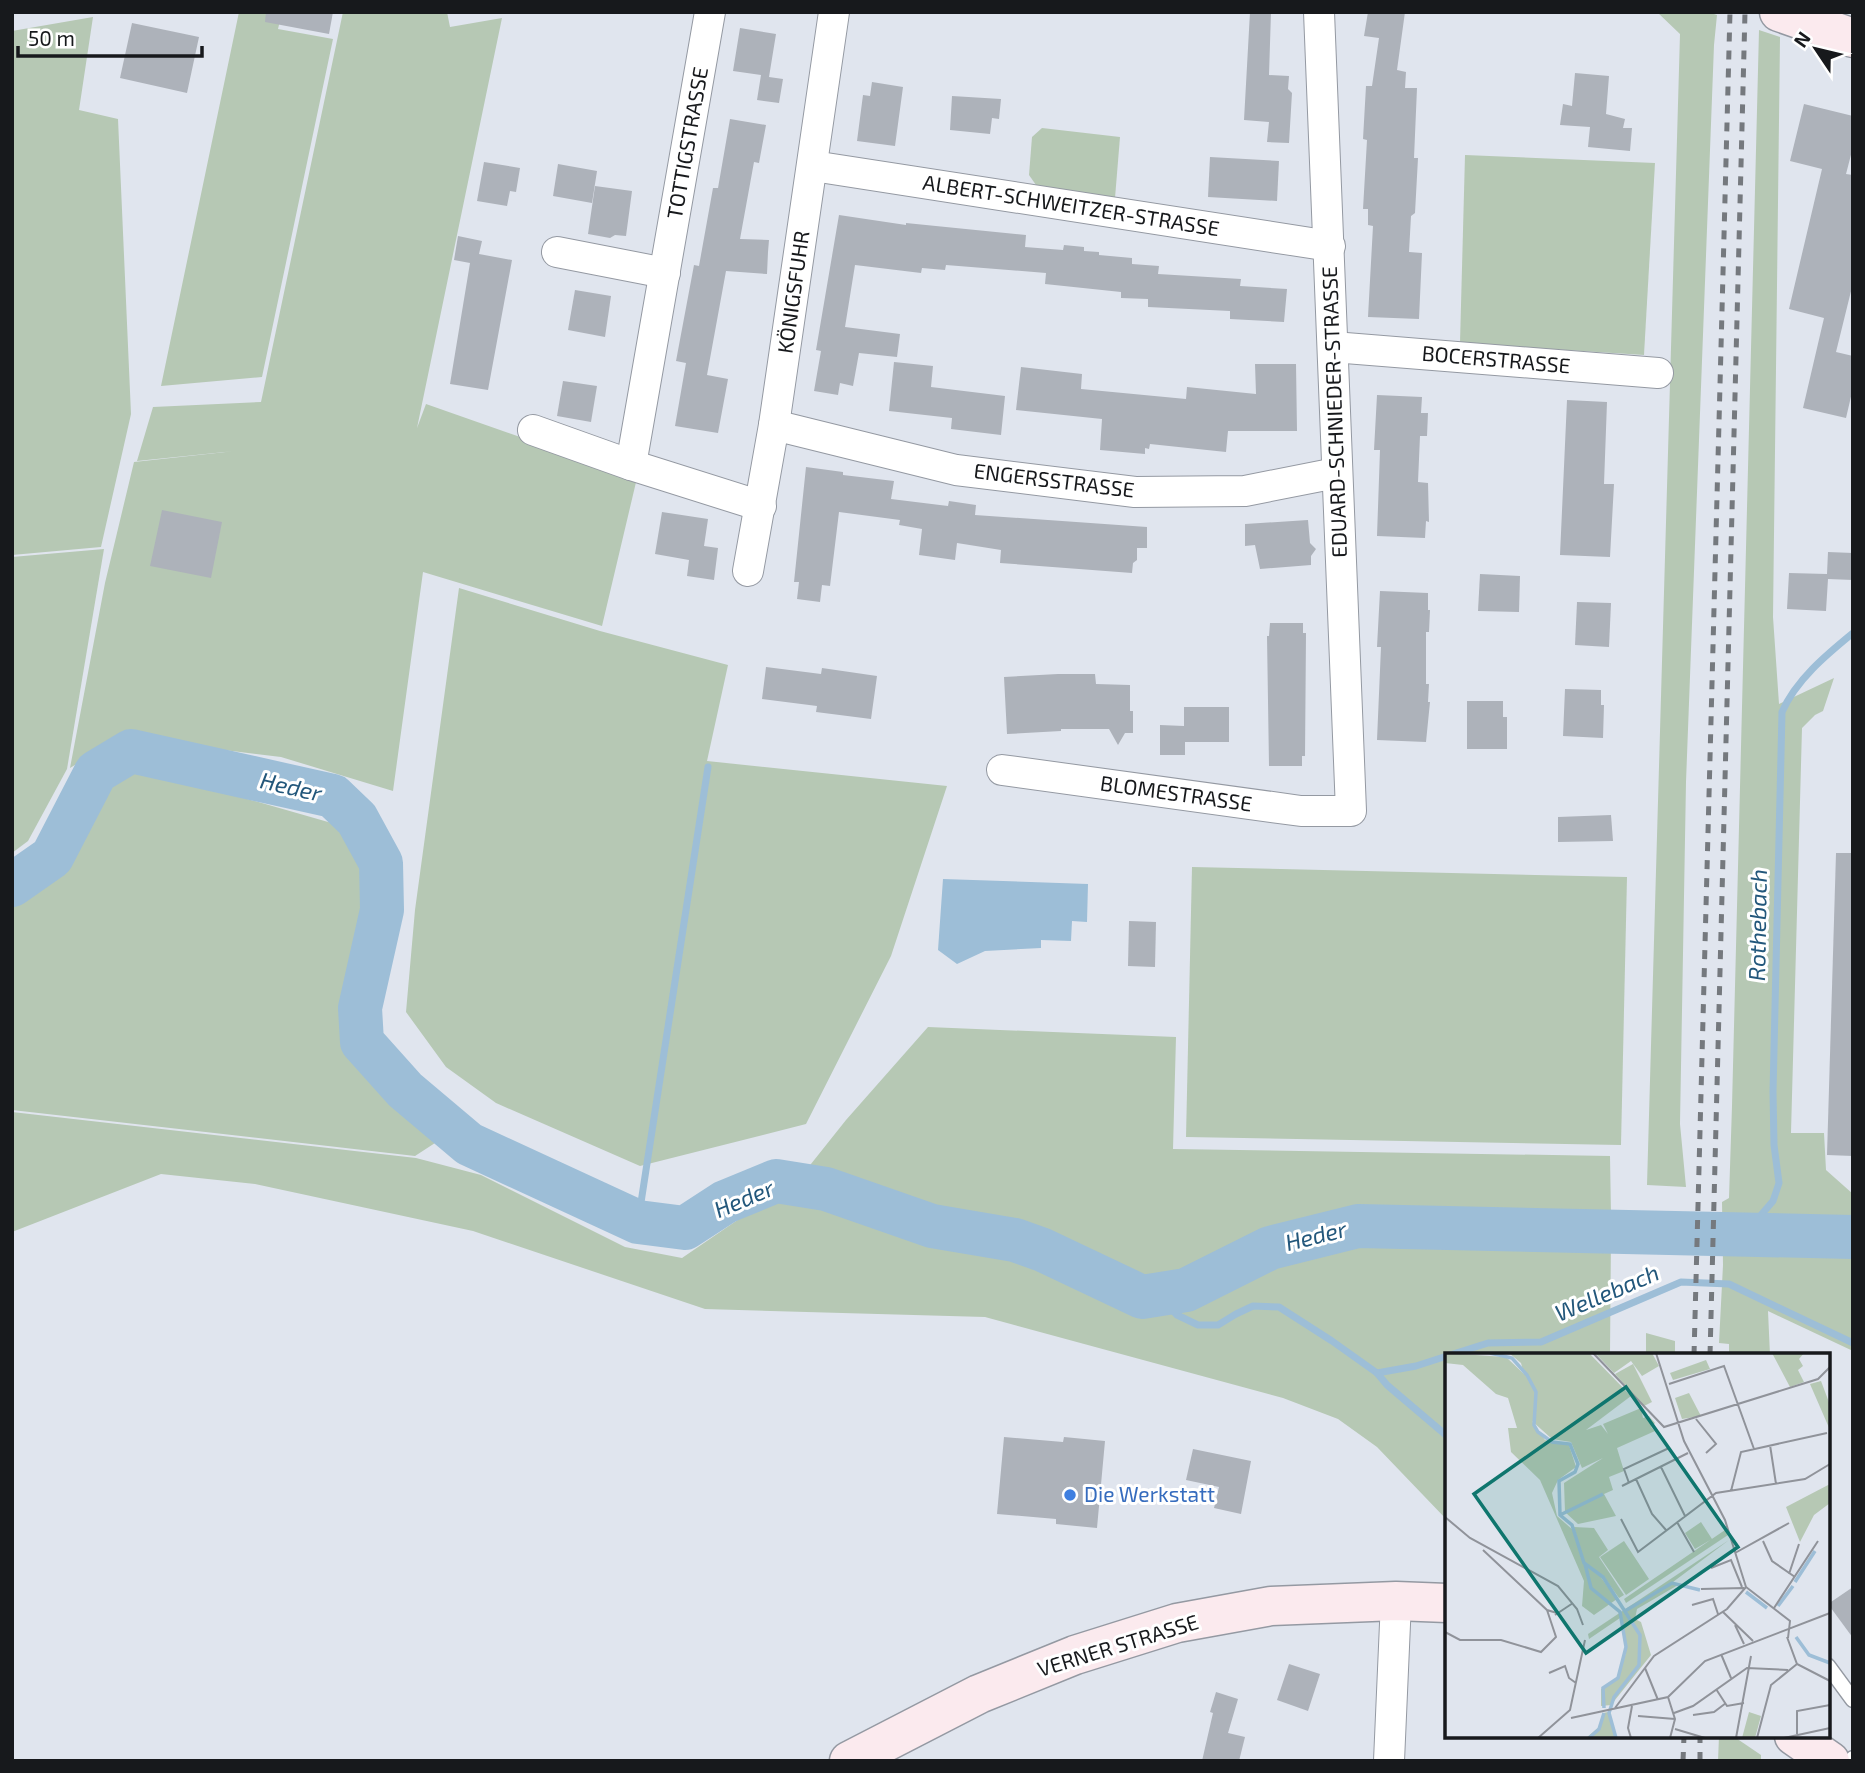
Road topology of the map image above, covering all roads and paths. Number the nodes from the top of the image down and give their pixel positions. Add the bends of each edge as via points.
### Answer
1 (710, 12) edge
2 (834, 12) edge
3 (1319, 12) edge
4 (1779, 12) edge
5 (1853, 38) edge
6 (813, 166) junction
7 (1329, 246) junction
8 (557, 252) dead end
9 (665, 273) junction
10 (1333, 347) junction
11 (1658, 373) dead end
12 (774, 425) junction
13 (533, 430) dead end
14 (631, 465) junction
15 (1336, 472) junction
16 (761, 506) junction
17 (748, 571) dead end
18 (1002, 769) dead end
19 (1351, 811) joint
20 (1396, 1601) junction
21 (1445, 1603) edge
22 (1830, 1669) edge
23 (1853, 1700) edge
24 (1797, 1738) edge
25 (849, 1761) edge
26 (1389, 1761) edge
27 (1830, 1761) edge

1 - 9 street, TOTTIGSTRASSE
2 - 6 street, KÖNIGSFUHR
3 - 7 street, EDUARD-SCHNIEDER-STRASSE
4 - 5 main road
6 - 7 street, ALBERT-SCHWEITZER-STRASSE
6 - 12 street, KÖNIGSFUHR
7 - 10 street, EDUARD-SCHNIEDER-STRASSE
8 - 9 street
9 - 14 street, TOTTIGSTRASSE
10 - 11 street, BOCERSTRASSE
10 - 15 street, EDUARD-SCHNIEDER-STRASSE
12 - 15 street, ENGERSSTRASSE via 956,470 1135,492 1245,491
12 - 16 street, KÖNIGSFUHR
13 - 14 street
14 - 16 street
15 - 19 street, EDUARD-SCHNIEDER-STRASSE
16 - 17 street, KÖNIGSFUHR
18 - 19 street, BLOMESTRASSE via 1301,811
20 - 21 main road, VERNER STRASSE
20 - 25 main road, VERNER STRASSE via 1271,1606 1177,1623 1074,1655 979,1694
20 - 26 street
22 - 23 lane
24 - 27 main road

